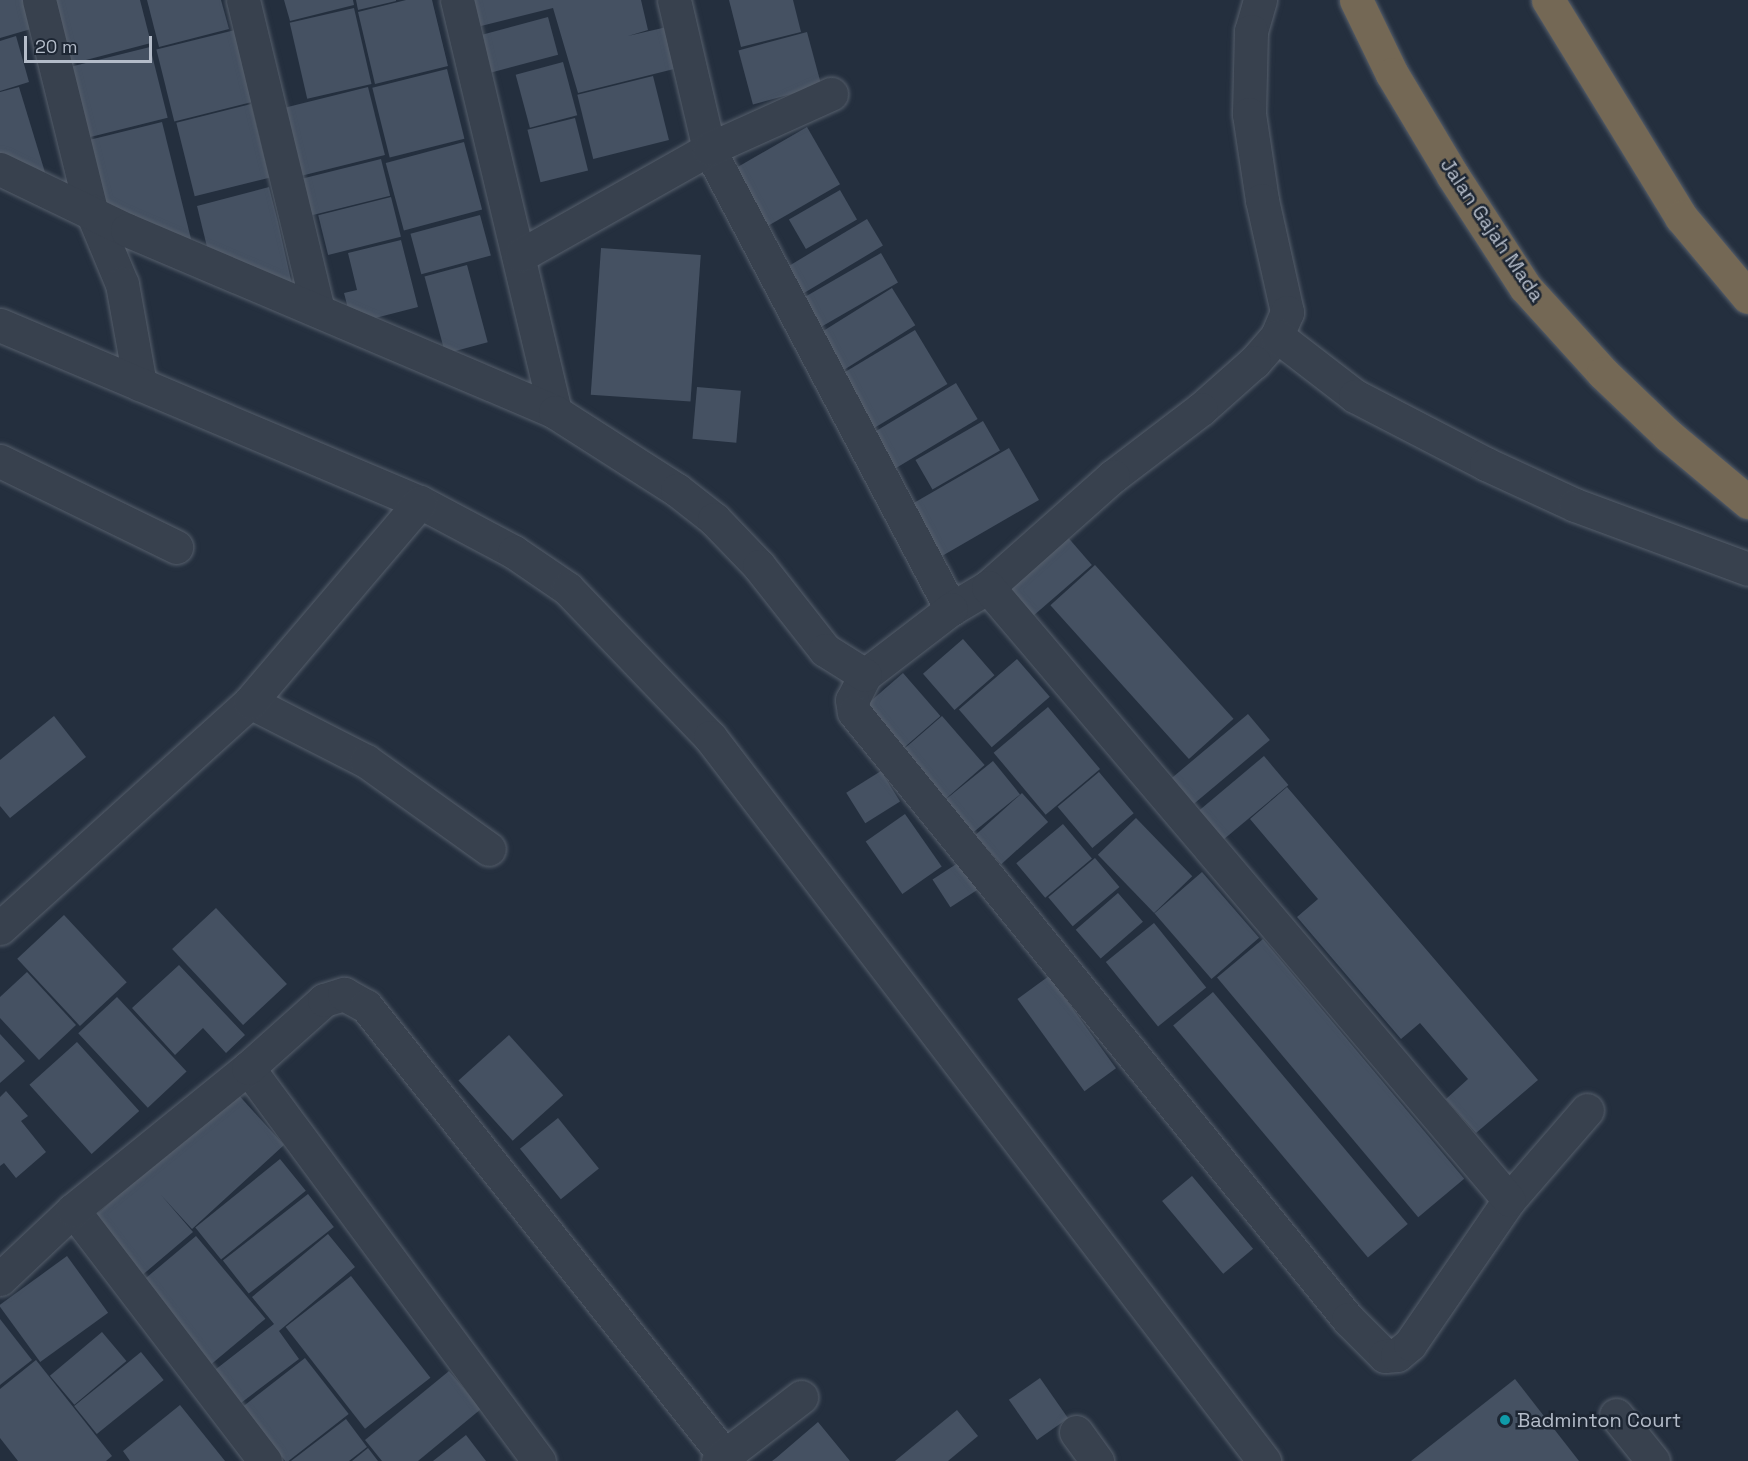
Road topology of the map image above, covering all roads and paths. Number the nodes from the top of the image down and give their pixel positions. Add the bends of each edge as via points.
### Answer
1 (39, 0) edge
2 (243, 0) edge
3 (457, 0) edge
4 (674, 0) edge
5 (1260, 0) edge
6 (1356, 0) edge
7 (1548, 0) edge
8 (831, 94) dead end
9 (709, 149) junction
10 (0, 169) edge
11 (91, 210) junction
12 (521, 255) junction
13 (1748, 297) edge
14 (318, 310) junction
15 (0, 326) edge
16 (1277, 336) junction
17 (140, 384) junction
18 (555, 412) junction
19 (0, 461) edge
20 (420, 502) junction
21 (1748, 502) edge
22 (176, 547) dead end
23 (1748, 568) edge
24 (988, 587) junction
25 (951, 609) junction
26 (865, 675) junction
27 (250, 702) junction
28 (489, 849) dead end
29 (0, 928) edge
30 (248, 1068) junction
31 (1587, 1110) dead end
32 (1509, 1200) junction
33 (74, 1210) junction
34 (6, 1264) edge
35 (801, 1397) dead end
36 (1616, 1415) dead end
37 (1076, 1432) dead end
38 (722, 1459) edge
39 (265, 1461) edge
40 (539, 1461) edge
41 (1097, 1461) edge
42 (1263, 1461) edge
43 (1653, 1461) edge

1 - 11 street
2 - 14 street
3 - 12 street
4 - 9 street
5 - 16 street via 1251,31 1249,114 1262,200 1287,312
6 - 21 highway, Jalan Gajah Mada via 1392,74 1525,287 1620,389
7 - 13 highway via 1681,217
8 - 9 street
9 - 12 street
9 - 25 street
10 - 11 street
11 - 14 street via 127,230
11 - 17 street via 122,284
12 - 18 street
14 - 18 street
15 - 17 street
16 - 23 street via 1355,396 1486,464 1575,504
16 - 24 street via 1201,409 1113,476
17 - 20 street
18 - 26 street via 677,490 714,519 759,566 825,650
19 - 22 street
20 - 27 street
20 - 42 street via 505,547 568,589 710,737
24 - 25 street
24 - 32 street
25 - 26 street
26 - 32 street via 852,700 854,712 870,737 1376,1349 1385,1356 1397,1355 1410,1344
27 - 28 street via 366,761
27 - 29 street
30 - 33 street
30 - 38 street via 324,1000 344,994 366,1006
30 - 40 street
31 - 32 street
33 - 34 street
33 - 39 street
35 - 38 street
36 - 43 street
37 - 41 street

